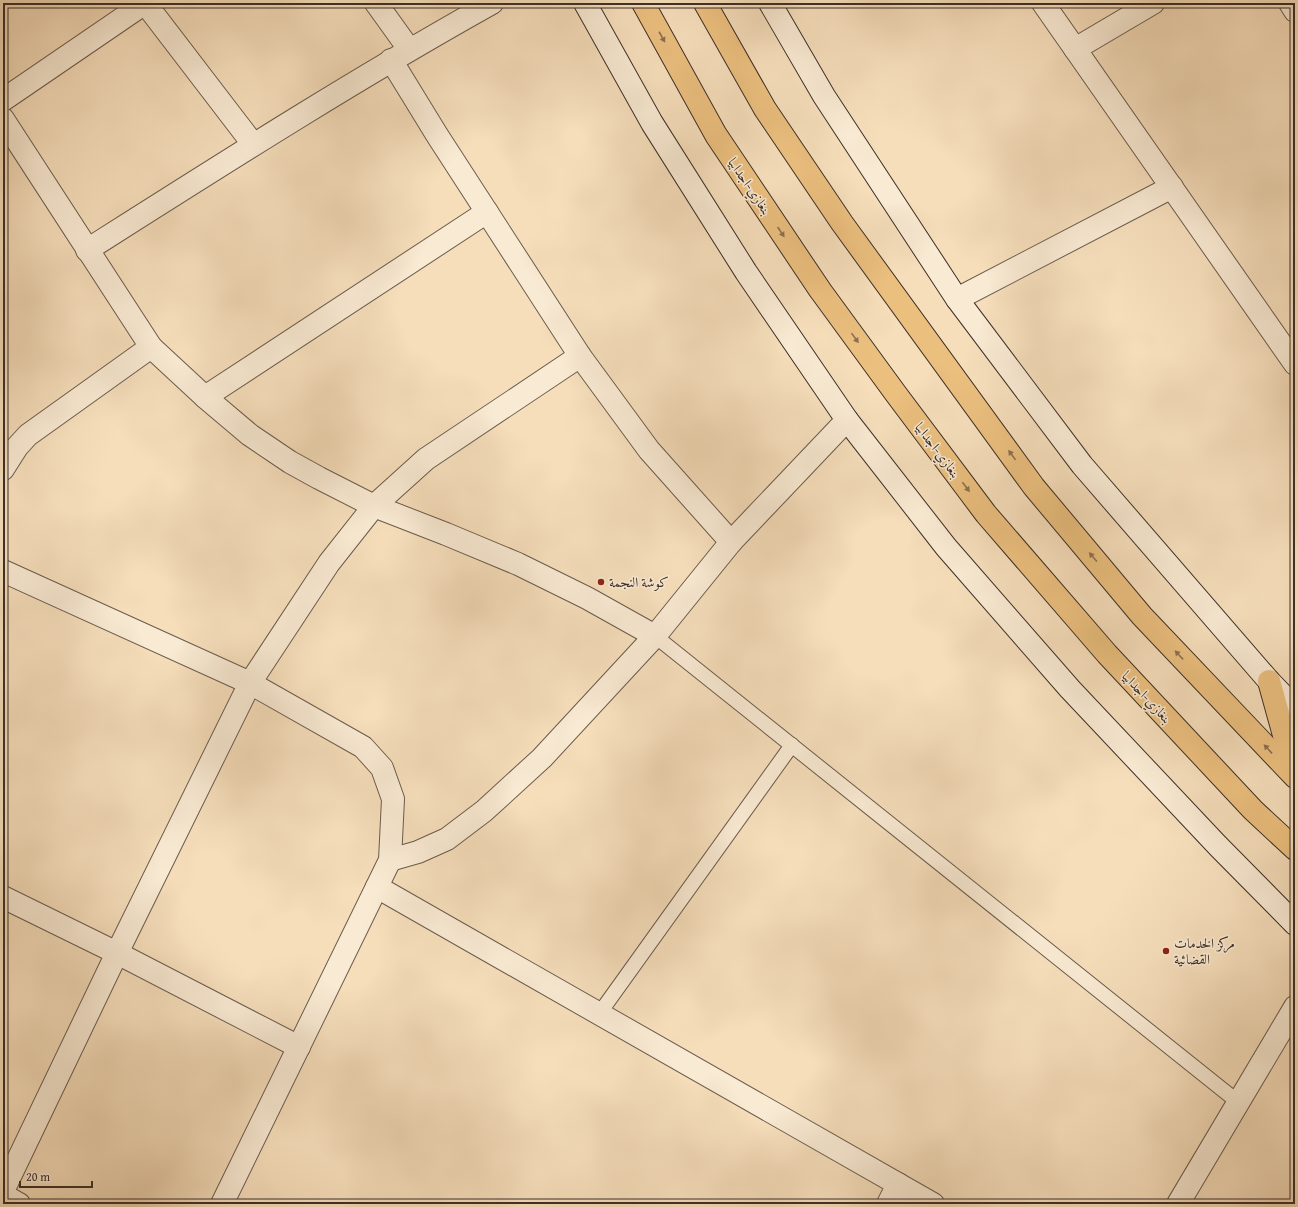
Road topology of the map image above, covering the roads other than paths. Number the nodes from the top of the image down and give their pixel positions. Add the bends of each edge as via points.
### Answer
1 (145, 3) edge
2 (376, 3) edge
3 (492, 3) edge
4 (585, 3) edge
5 (643, 3) edge
6 (705, 3) edge
7 (770, 3) edge
8 (1043, 3) edge
9 (1153, 3) edge
10 (1290, 3) edge
11 (1295, 11) edge
12 (409, 49) junction
13 (1075, 49) junction
14 (391, 60) junction
15 (3, 100) edge
16 (3, 119) edge
17 (253, 144) junction
18 (1172, 187) junction
19 (487, 212) junction
20 (87, 250) junction
21 (956, 299) junction
22 (151, 347) junction
23 (580, 356) junction
24 (1295, 364) edge
25 (204, 397) junction
26 (847, 420) junction
27 (3, 469) edge
28 (374, 506) junction
29 (731, 542) junction
30 (3, 571) edge
31 (655, 636) junction
32 (1269, 681) junction
33 (250, 683) junction
34 (1295, 708) edge
35 (792, 745) junction
36 (1295, 777) edge
37 (1295, 849) edge
38 (390, 860) junction
39 (377, 887) junction
40 (3, 897) edge
41 (1295, 924) edge
42 (117, 954) junction
43 (1295, 1007) edge
44 (599, 1014) junction
45 (299, 1046) junction
46 (1238, 1102) junction
47 (898, 1184) junction
48 (3, 1191) edge
49 (3, 1195) edge
50 (19, 1204) edge
51 (222, 1204) edge
52 (888, 1204) edge
53 (932, 1204) edge
54 (1178, 1204) edge

1 - 15 street
1 - 17 street
2 - 12 street
3 - 12 street
4 - 26 street via 652,123 742,266
5 -> 37 highway, بنغازي-اجدابيا via 716,135 811,278 986,514 1106,654 1253,810
36 -> 6 highway via 1142,616 1034,486 842,223 765,109
7 - 21 street via 824,96
8 - 13 street
9 - 13 street
10 - 11 street
12 - 14 street
13 - 18 street
14 - 17 street
14 - 19 street via 436,135
16 - 20 street
17 - 20 street
18 - 21 street
18 - 24 street
19 - 23 street
19 - 25 street
20 - 22 street
21 - 32 street via 1082,466
22 - 25 street
22 - 27 street via 28,435
23 - 28 street via 426,459
23 - 29 street via 650,450
25 - 28 street via 250,435 290,462
26 - 29 street
26 - 41 street via 946,547 1070,689
28 - 31 street via 518,564 587,598
28 - 33 street via 329,562
29 - 31 street
30 - 33 street
31 - 35 lane
31 - 38 street via 542,758 484,811 447,839 418,852
32 - 34 street
32 - 36 highway
33 - 38 street via 364,747 382,768 394,799
33 - 42 street
35 - 44 lane
35 - 46 lane
38 - 39 street
39 - 44 street
39 - 45 street
40 - 42 street
42 - 45 street
42 - 48 street
43 - 46 street
44 - 47 street
45 - 51 street
46 - 54 street
47 - 52 street
47 - 53 street
49 - 50 street

